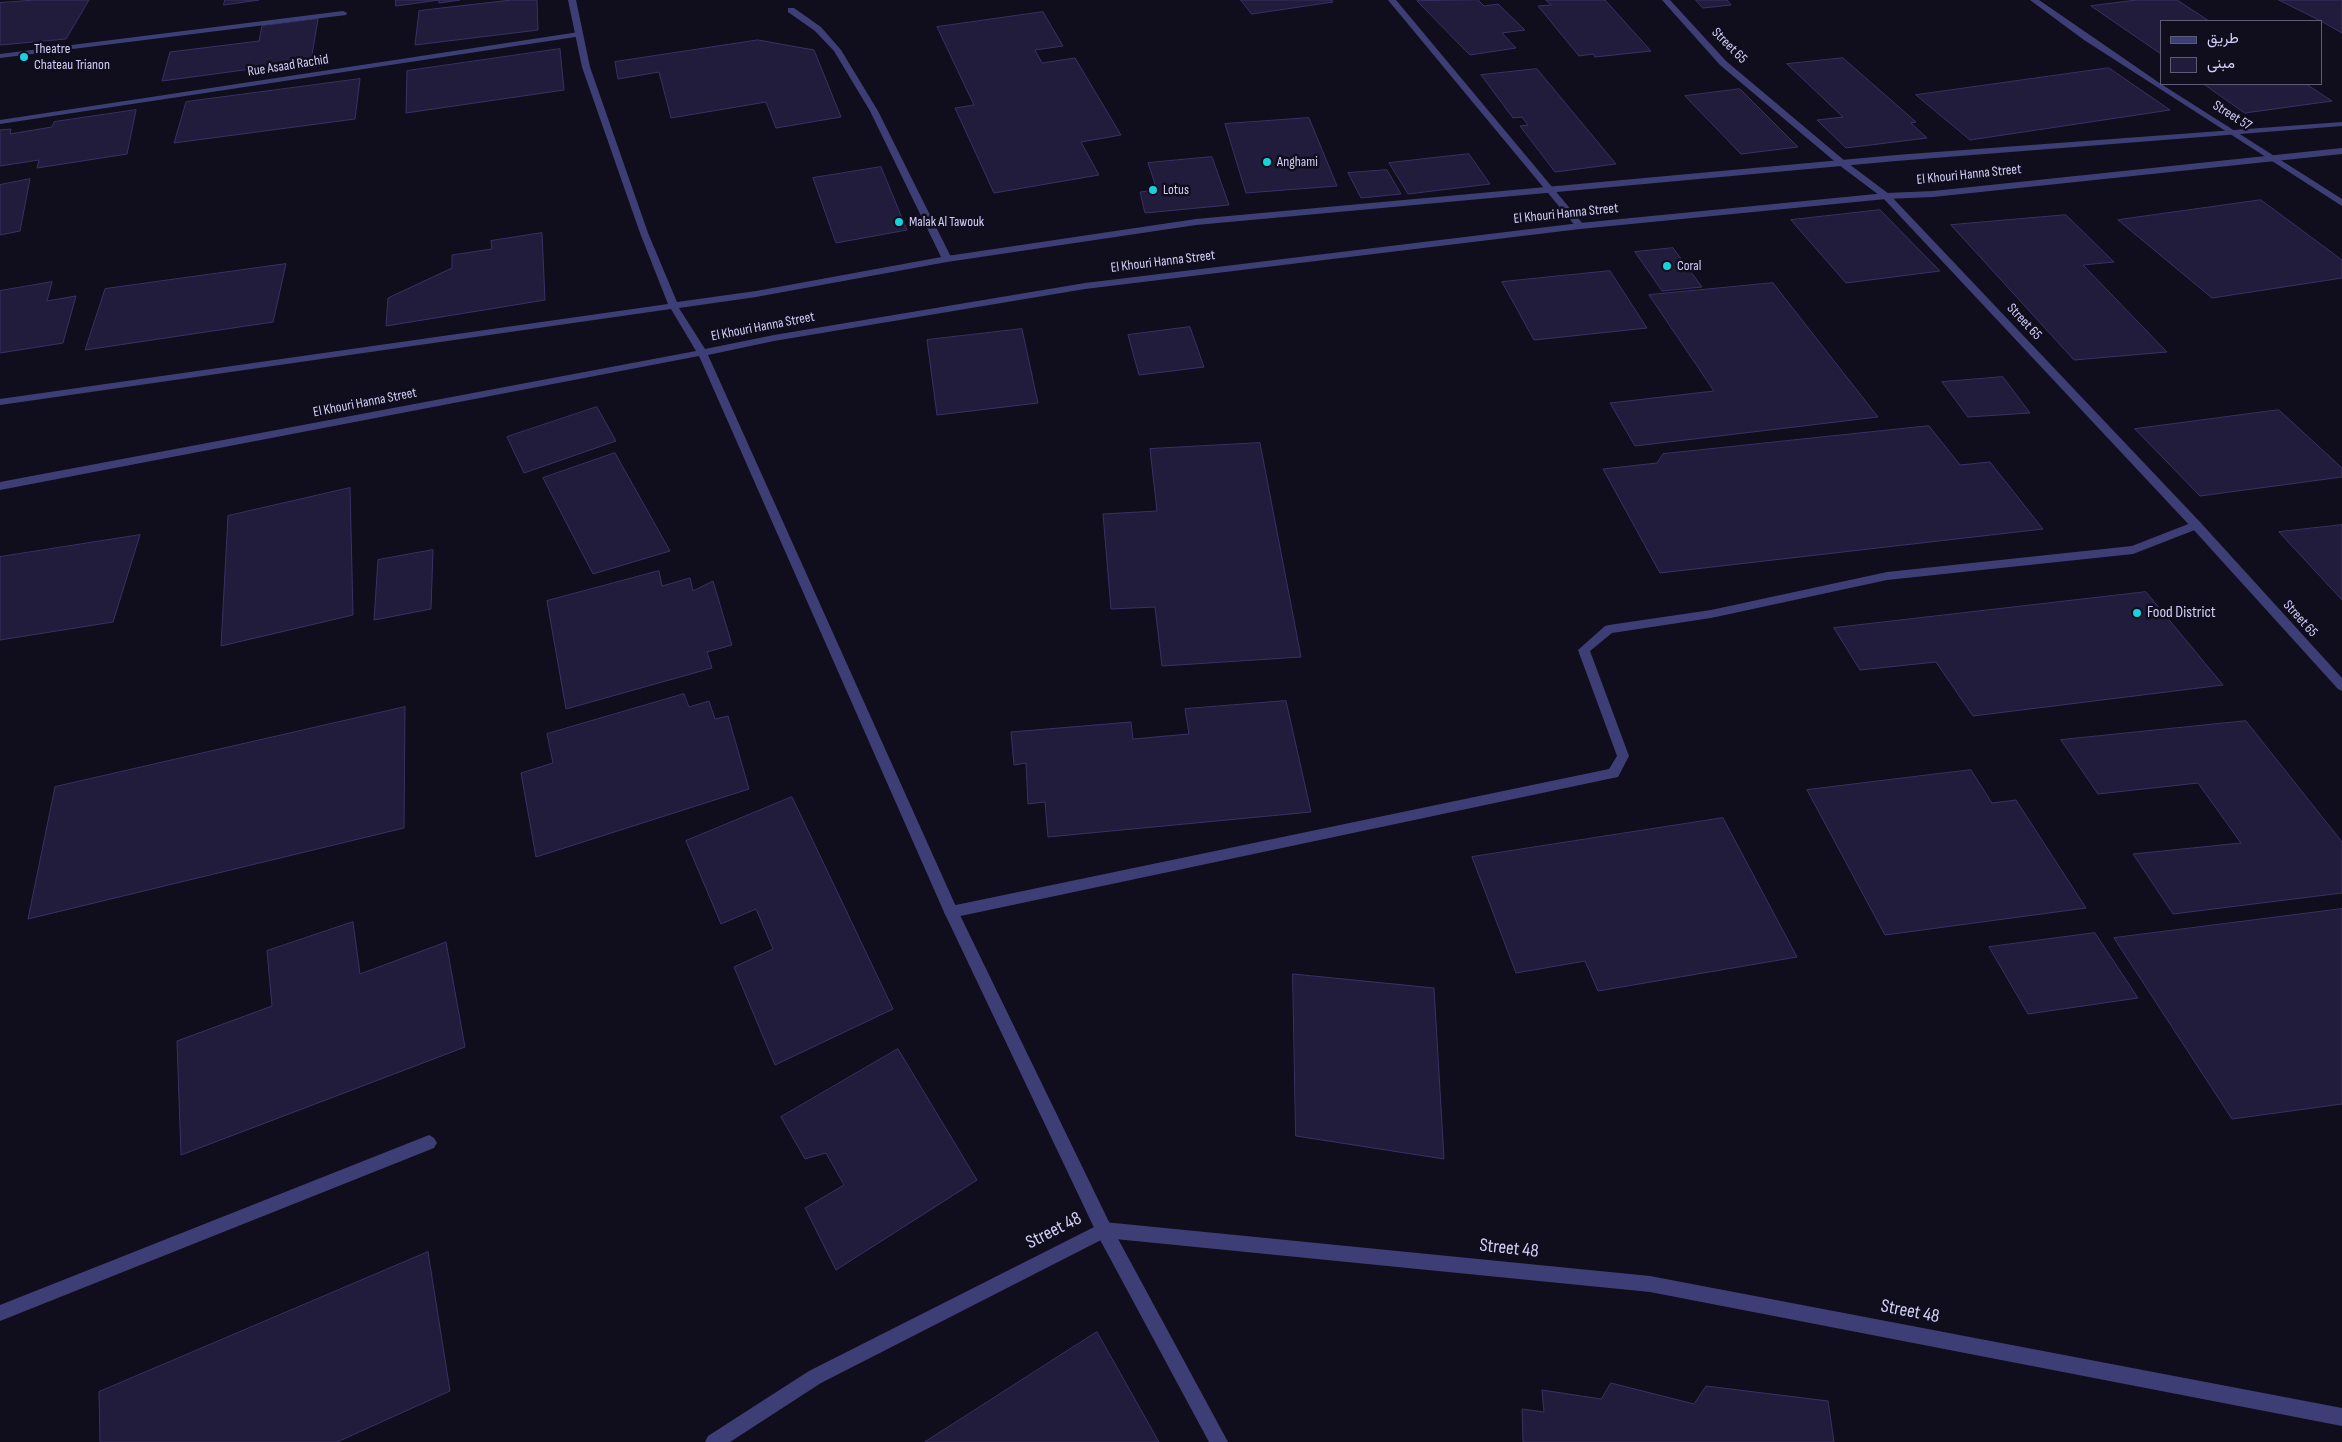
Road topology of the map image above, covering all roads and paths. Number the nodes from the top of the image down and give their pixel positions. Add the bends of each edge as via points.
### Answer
1 (572, 0) edge
2 (1392, 0) edge
3 (1666, 0) edge
4 (2034, 0) edge
5 (791, 10) dead end
6 (343, 13) dead end
7 (579, 34) junction
8 (0, 56) edge
9 (2160, 84) edge
10 (2161, 85) edge
11 (0, 122) edge
12 (2342, 124) edge
13 (2233, 131) junction
14 (2342, 151) edge
15 (2273, 157) junction
16 (1842, 163) junction
17 (1551, 189) junction
18 (1886, 196) junction
19 (2342, 203) edge
20 (1580, 226) junction
21 (947, 259) junction
22 (673, 305) junction
23 (702, 352) junction
24 (0, 402) edge
25 (0, 486) edge
26 (2196, 525) junction
27 (2342, 686) edge
28 (951, 912) junction
29 (430, 1143) dead end
30 (1104, 1230) junction
31 (0, 1313) edge
32 (2342, 1417) edge
33 (714, 1442) edge
34 (1219, 1442) edge

1 - 7 street
2 - 17 street
3 - 16 street, Street 65 via 1723,63
4 - 9 street, Street 57
5 - 21 street via 818,29 837,50 874,112
6 - 8 street
7 - 11 street, Rue Asaad Rachid
7 - 22 street via 586,67 644,233
10 - 13 street, Street 57
12 - 13 street, El Khouri Hanna Street
13 - 15 street, Street 57
13 - 16 street, El Khouri Hanna Street
14 - 15 street, El Khouri Hanna Street
15 - 18 street, El Khouri Hanna Street via 1933,194
15 - 19 street, Street 57
16 - 17 street, El Khouri Hanna Street
16 - 18 street, Street 65
17 - 20 street
17 - 21 street, El Khouri Hanna Street via 1196,222
18 - 20 street, El Khouri Hanna Street
18 - 26 street, Street 65
20 - 23 street, El Khouri Hanna Street via 1085,286
21 - 22 street, El Khouri Hanna Street via 756,294
22 - 23 street
22 - 24 street, El Khouri Hanna Street
23 - 25 street, El Khouri Hanna Street
23 - 28 street
26 - 27 street, Street 65
26 - 28 street via 2132,550 1887,576 1711,614 1609,629 1584,650 1623,756 1613,773
28 - 30 street
29 - 31 street
30 - 32 street, Street 48 via 1650,1284
30 - 33 street, Street 48 via 815,1377
30 - 34 street

